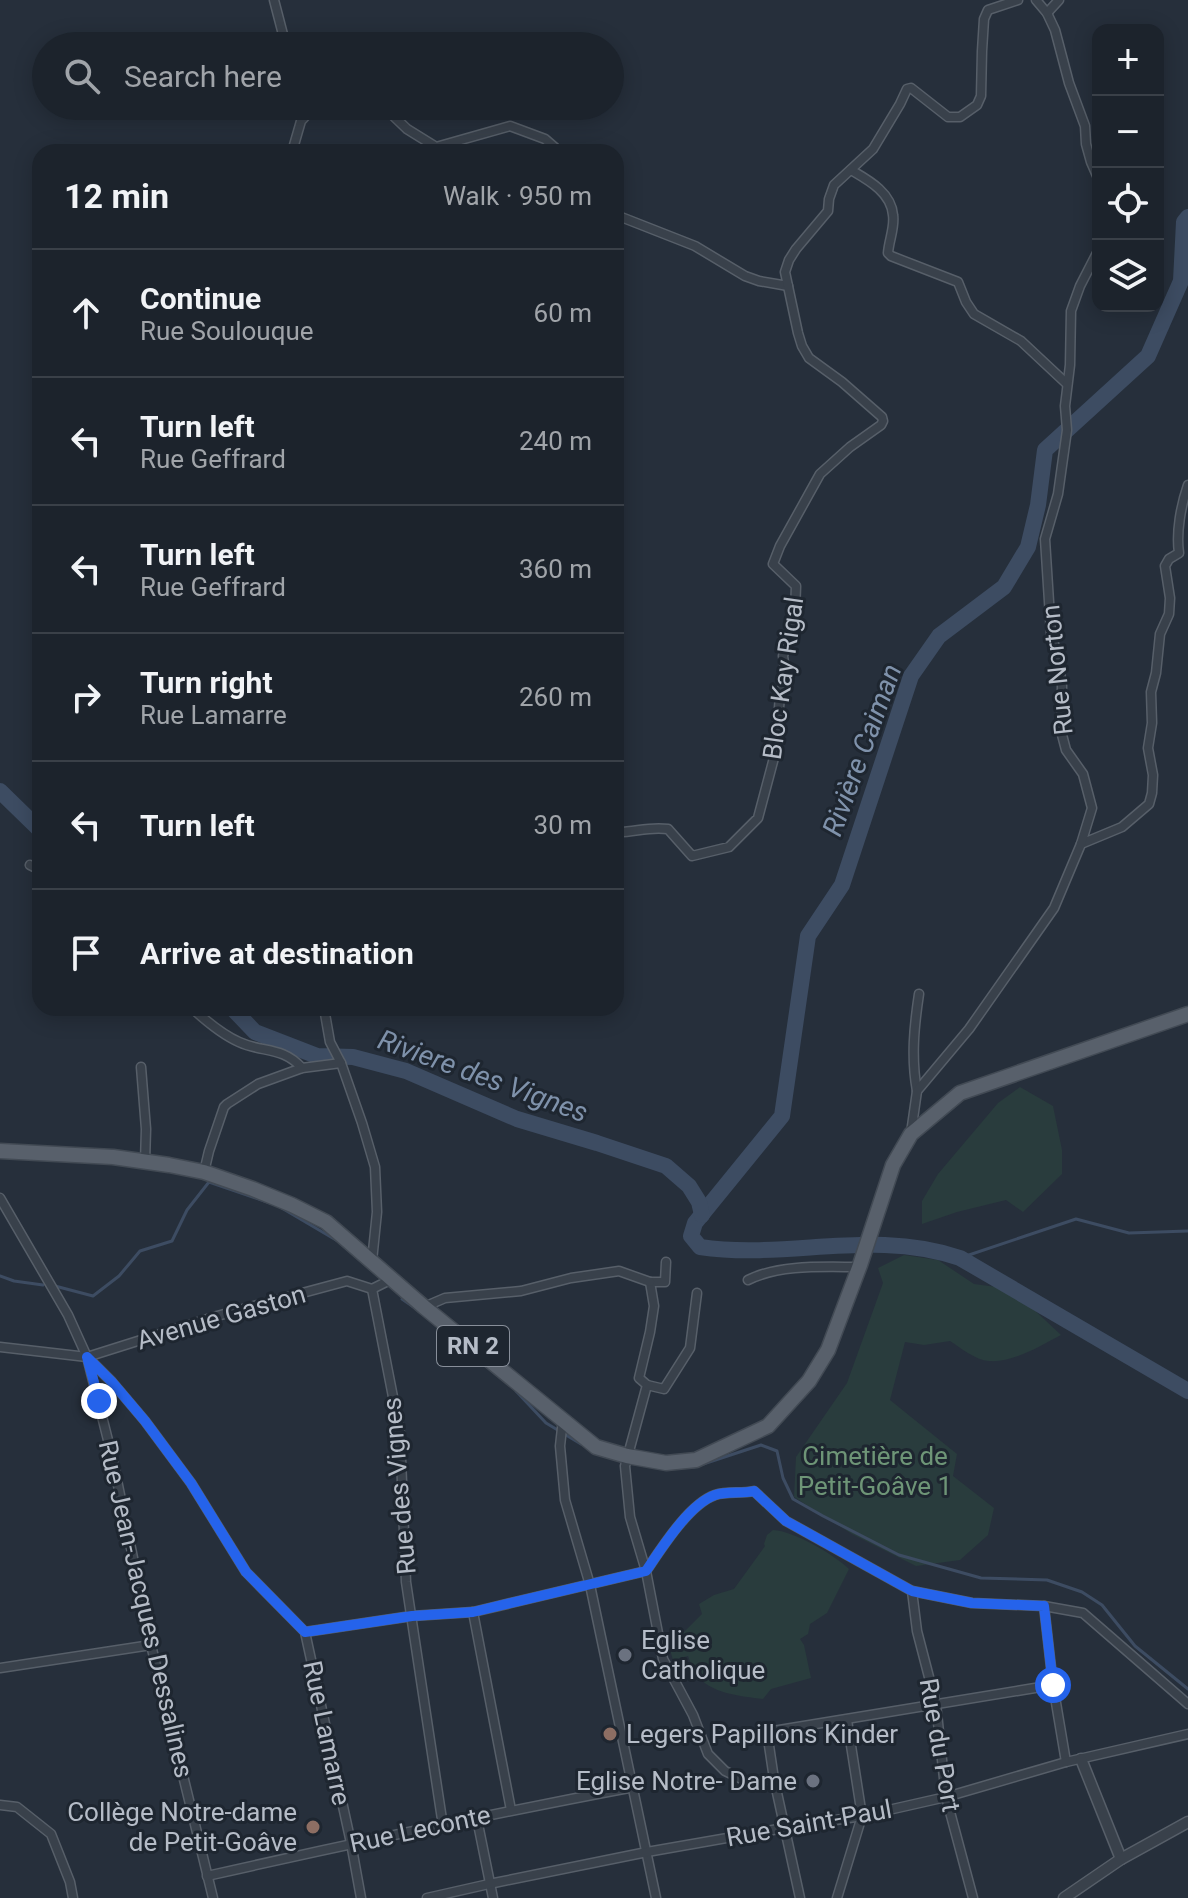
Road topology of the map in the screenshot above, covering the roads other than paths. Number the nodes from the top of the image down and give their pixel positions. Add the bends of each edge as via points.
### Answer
1 (274, 0) edge
2 (1018, 0) edge
3 (1036, 0) edge
4 (1059, 0) edge
5 (1047, 13) junction
6 (282, 32) edge
7 (398, 120) edge
8 (301, 121) edge
9 (294, 144) edge
10 (431, 144) edge
11 (447, 144) edge
12 (551, 144) edge
13 (1094, 168) edge
14 (851, 170) junction
15 (624, 218) edge
16 (1092, 263) edge
17 (788, 286) junction
18 (1067, 384) junction
19 (1188, 485) edge
20 (624, 832) edge
21 (1081, 844) junction
22 (919, 994) dead end
23 (1188, 1014) edge
24 (202, 1016) edge
25 (325, 1016) edge
26 (341, 1063) junction
27 (141, 1067) dead end
28 (302, 1068) junction
29 (917, 1091) junction
30 (911, 1134) junction
31 (0, 1151) edge
32 (145, 1162) junction
33 (204, 1172) junction
34 (0, 1198) edge
35 (372, 1261) junction
36 (666, 1262) dead end
37 (859, 1266) junction
38 (392, 1279) junction
39 (748, 1280) dead end
40 (650, 1282) junction
41 (372, 1289) junction
42 (697, 1293) dead end
43 (424, 1307) junction
44 (0, 1347) edge
45 (87, 1357) junction
46 (647, 1385) junction
47 (563, 1419) junction
48 (626, 1461) junction
49 (646, 1571) junction
50 (590, 1585) junction
51 (912, 1591) junction
52 (1044, 1606) junction
53 (473, 1612) junction
54 (412, 1616) junction
55 (305, 1632) junction
56 (151, 1645) junction
57 (0, 1668) edge
58 (1053, 1685) junction
59 (936, 1704) junction
60 (1188, 1704) edge
61 (847, 1720) junction
62 (1188, 1734) edge
63 (1081, 1759) junction
64 (1066, 1762) junction
65 (774, 1779) junction
66 (634, 1787) junction
67 (946, 1797) junction
68 (0, 1805) edge
69 (511, 1810) junction
70 (862, 1816) junction
71 (477, 1819) junction
72 (1188, 1822) edge
73 (443, 1826) junction
74 (784, 1828) junction
75 (351, 1843) junction
76 (647, 1852) junction
77 (1121, 1859) junction
78 (207, 1876) junction
79 (489, 1884) junction
80 (73, 1898) edge
81 (213, 1898) edge
82 (361, 1898) edge
83 (427, 1898) edge
84 (493, 1898) edge
85 (656, 1898) edge
86 (800, 1898) edge
87 (837, 1898) edge
88 (973, 1898) edge
89 (1064, 1898) edge

1 - 6 street
2 - 14 street via 988,10 984,19 977,105 960,117 948,117 907,89 873,149
3 - 5 street
4 - 5 street
5 - 13 street
7 - 10 street
8 - 9 street
11 - 12 street via 510,126
14 - 17 street via 834,185 828,211 789,260
14 - 18 street via 891,203 891,256 958,282 974,314 1021,341
15 - 17 street via 695,246 745,276
16 - 18 street, Rue Norton via 1071,311
17 - 20 street, Bloc Kay Rigal via 809,358 883,421 820,474 773,564 796,586 795,612 783,656 786,675 775,754 758,818 729,847 692,856 668,829
18 - 21 street, Rue Norton via 1058,494 1045,539 1051,633 1062,686 1061,731 1066,750 1083,774 1092,808
19 - 21 street via 1179,553 1165,566 1169,614 1160,634 1151,692 1149,804 1122,827
21 - 29 street, Rue Norton via 1054,908 969,1029
22 - 29 street via 913,1042
23 - 30 main road, RN 2 via 960,1093
24 - 28 street via 240,1043 291,1057
25 - 26 street
26 - 28 street
26 - 35 street via 375,1167
27 - 32 street
28 - 33 street via 258,1084 224,1107
29 - 30 street
30 - 37 main road, RN 2 via 893,1165
31 - 32 main road, RN 2
32 - 33 main road, RN 2
33 - 35 main road, RN 2 via 326,1222
34 - 45 street, Rue Jean-Jacques Dessalines
35 - 38 main road, RN 2
36 - 40 street via 665,1282
37 - 39 street via 779,1271
37 - 48 main road, RN 2 via 828,1350 809,1381 768,1426 696,1460
38 - 41 street
38 - 43 main road, RN 2
40 - 43 street via 619,1271 521,1291 445,1298
40 - 46 street via 654,1306 639,1378
41 - 45 street, Avenue Gaston via 347,1281
41 - 54 street, Rue des Vignes via 400,1433
42 - 46 street via 690,1348 664,1389
43 - 47 main road, RN 2
44 - 45 street, Avenue Gaston
45 - 55 street, Rue Lamarre via 191,1483 246,1572
45 - 56 street, Rue Jean-Jacques Dessalines
46 - 48 street
47 - 48 main road, RN 2 via 596,1447
47 - 50 street via 565,1500
48 - 49 street via 630,1517
49 - 50 street
49 - 51 street via 676,1528 713,1495 754,1491 786,1521
49 - 65 street via 663,1659 708,1754 725,1771 748,1782
50 - 53 street
50 - 66 street
51 - 52 street via 972,1603
51 - 59 street, Rue du Port
52 - 58 street
52 - 60 street via 1083,1613
53 - 54 street
53 - 69 street
54 - 55 street
54 - 73 street, Rue des Vignes
55 - 75 street, Rue Lamarre
56 - 57 street
56 - 78 street, Rue Jean-Jacques Dessalines
58 - 59 street
58 - 64 street
59 - 61 street
59 - 67 street, Rue du Port
61 - 65 street via 767,1732
61 - 70 street
62 - 63 street, Rue Saint-Paul
63 - 64 street, Rue Saint-Paul
63 - 77 street
64 - 67 street, Rue Saint-Paul
65 - 74 street
66 - 69 street, Rue Leconte
66 - 76 street
67 - 70 street, Rue Saint-Paul
67 - 88 street, Rue du Port
68 - 80 street via 17,1807 51,1834
69 - 71 street, Rue Leconte
70 - 74 street, Rue Saint-Paul
70 - 87 street
71 - 73 street, Rue Leconte
71 - 79 street
72 - 77 street
73 - 75 street, Rue Leconte
74 - 76 street, Rue Saint-Paul
74 - 86 street
75 - 78 street, Rue Leconte
75 - 82 street, Rue Lamarre
76 - 79 street, Rue Saint-Paul
76 - 85 street
77 - 89 street
78 - 81 street, Rue Jean-Jacques Dessalines
79 - 83 street, Rue Saint-Paul
79 - 84 street

